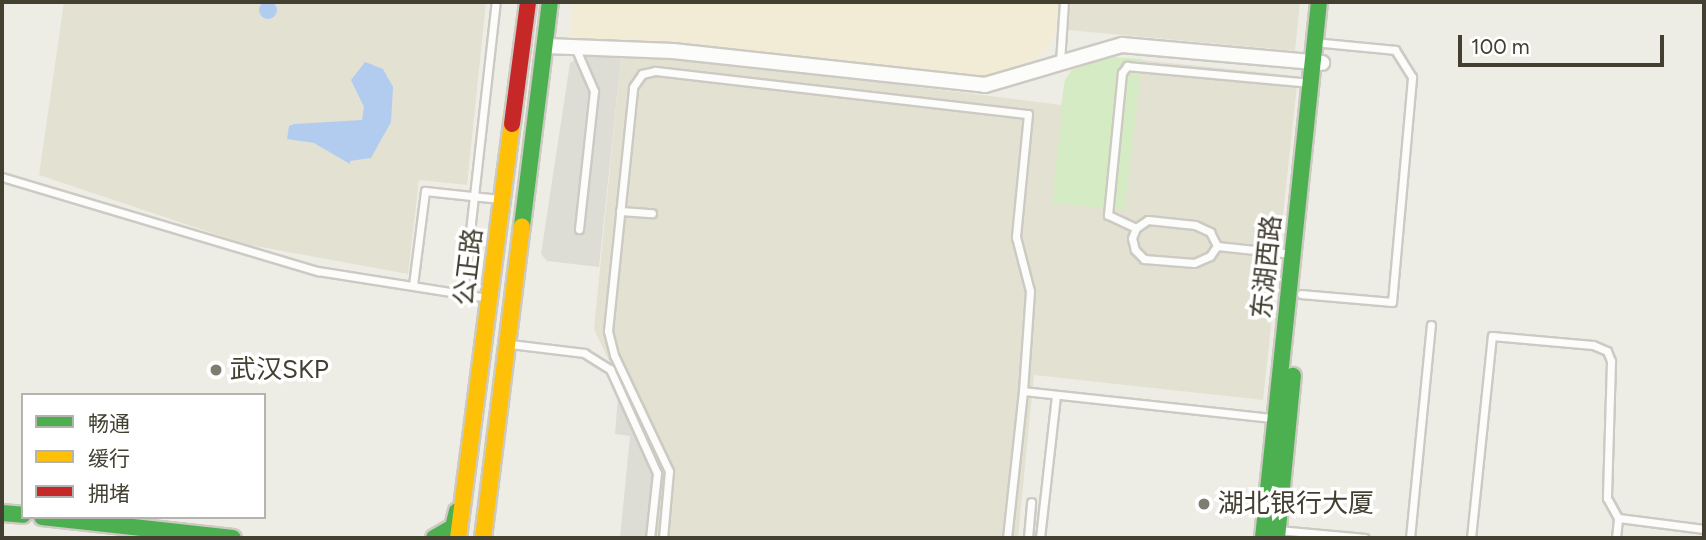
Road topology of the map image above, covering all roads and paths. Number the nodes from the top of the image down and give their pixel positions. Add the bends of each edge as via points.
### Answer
1 (496, 2) edge
2 (528, 2) edge
3 (550, 2) edge
4 (1065, 2) edge
5 (1319, 2) edge
6 (1329, 2) edge
7 (1324, 43) junction
8 (575, 46) junction
9 (546, 47) junction
10 (1060, 62) junction
11 (1317, 63) junction
12 (1311, 83) junction
13 (2, 177) edge
14 (474, 196) junction
15 (503, 199) junction
16 (620, 211) junction
17 (652, 213) dead end
18 (1136, 228) junction
19 (579, 229) dead end
20 (1217, 246) junction
21 (1293, 254) junction
22 (414, 285) junction
23 (463, 294) junction
24 (1301, 294) junction
25 (490, 298) junction
26 (1431, 325) dead end
27 (509, 344) junction
28 (1023, 391) junction
29 (1056, 395) junction
30 (1275, 418) junction
31 (468, 463) junction
32 (1031, 502) dead end
33 (2, 513) edge
34 (21, 515) edge
35 (1618, 518) junction
36 (60, 519) edge
37 (1704, 529) edge
38 (1278, 534) edge
39 (233, 538) edge
40 (433, 538) edge
41 (458, 538) edge
42 (483, 538) edge
43 (650, 538) edge
44 (663, 538) edge
45 (1007, 538) edge
46 (1028, 538) edge
47 (1040, 538) edge
48 (1263, 538) edge
49 (1364, 538) edge
50 (1410, 538) edge
51 (1471, 538) edge
52 (1616, 538) edge

1 - 14 lane
2 - 15 main road, 公正路
3 - 9 main road, 公正路
4 - 10 lane
5 - 11 main road, 东湖西路
6 - 7 main road, 东湖西路
7 - 11 main road, 东湖西路
7 - 24 lane via 1395,50 1412,77 1392,302
8 - 9 street
8 - 10 street via 673,51 985,85
8 - 19 lane via 594,91
9 - 27 main road, 公正路
10 - 11 street via 1122,45
11 - 12 main road, 东湖西路
11 - 24 main road, 东湖西路
12 - 18 lane via 1127,66 1122,73 1108,215
12 - 21 main road, 东湖西路
13 - 22 lane via 318,271
14 - 15 lane
14 - 22 lane via 425,191
14 - 23 lane
15 - 25 main road, 公正路
16 - 17 lane
16 - 28 lane via 633,87 647,72 1028,114 1016,237 1030,291
16 - 44 lane via 609,338 668,471
18 - 20 lane via 1154,220 1195,225 1210,232
18 - 20 lane via 1132,238 1135,250 1151,260 1195,263 1210,256
20 - 21 lane
21 - 30 main road, 东湖西路
22 - 23 lane
23 - 25 lane
24 - 38 main road, 东湖西路
25 - 31 main road, 公正路
26 - 50 lane
27 - 42 main road, 公正路
27 - 43 lane via 584,353 610,369 657,473
28 - 29 lane
28 - 45 lane
29 - 30 lane
29 - 47 lane
30 - 48 main road, 东湖西路
31 - 40 main road via 456,521
31 - 41 main road, 公正路
32 - 46 lane
33 - 34 main road
35 - 37 lane
35 - 51 lane via 1607,498 1611,361 1607,351 1592,345 1492,336
35 - 52 lane
36 - 39 main road
38 - 49 lane

